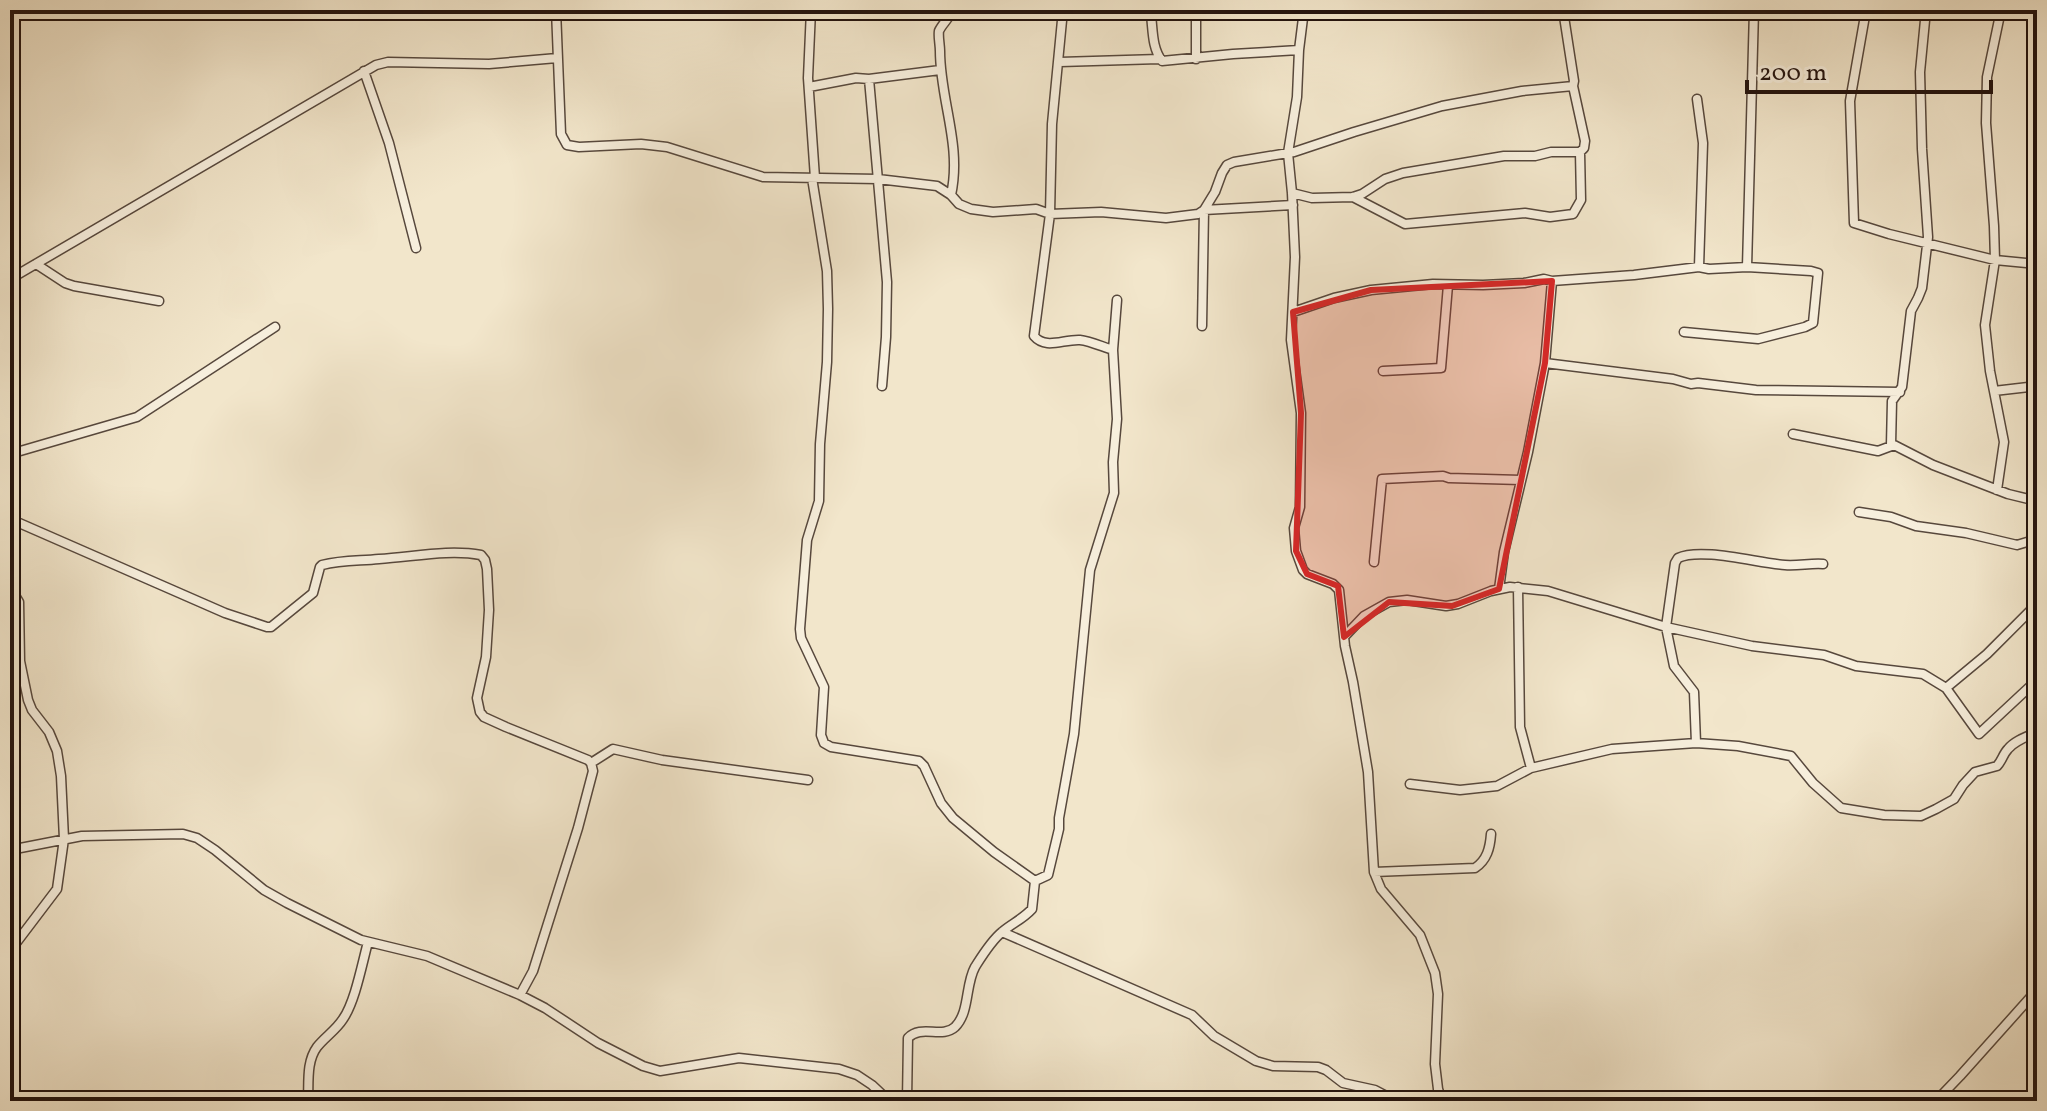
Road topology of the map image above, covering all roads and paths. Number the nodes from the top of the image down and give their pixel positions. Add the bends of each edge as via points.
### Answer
1 (556, 10) edge
2 (811, 10) edge
3 (952, 10) edge
4 (1063, 10) edge
5 (1196, 10) edge
6 (1304, 10) edge
7 (1563, 10) edge
8 (1754, 10) edge
9 (1866, 10) edge
10 (1926, 10) edge
11 (2001, 10) edge
12 (1151, 15) dead end
13 (1299, 50) junction
14 (557, 58) junction
15 (1159, 59) junction
16 (1196, 59) junction
17 (1060, 62) junction
18 (940, 70) junction
19 (364, 71) junction
20 (869, 79) junction
21 (1573, 86) junction
22 (809, 87) junction
23 (1697, 99) dead end
24 (1580, 152) junction
25 (1288, 153) junction
26 (814, 178) junction
27 (878, 179) junction
28 (1292, 193) junction
29 (951, 195) junction
30 (1353, 197) junction
31 (1293, 205) junction
32 (1204, 210) junction
33 (1050, 214) junction
34 (1928, 243) junction
35 (416, 248) dead end
36 (1995, 260) junction
37 (36, 264) junction
38 (2037, 264) edge
39 (1699, 267) junction
40 (1747, 267) junction
41 (10, 279) edge
42 (1552, 281) junction
43 (1448, 285) junction
44 (1117, 300) dead end
45 (159, 301) dead end
46 (1293, 312) junction
47 (1202, 326) dead end
48 (275, 327) dead end
49 (1684, 332) dead end
50 (1113, 350) junction
51 (1545, 363) junction
52 (1383, 371) dead end
53 (882, 386) dead end
54 (2037, 386) edge
55 (1994, 391) junction
56 (1900, 392) junction
57 (1793, 434) dead end
58 (1891, 445) junction
59 (10, 454) edge
60 (1521, 480) junction
61 (1997, 490) junction
62 (2037, 501) edge
63 (1859, 512) dead end
64 (10, 519) edge
65 (2037, 539) edge
66 (1374, 562) dead end
67 (1823, 564) dead end
68 (10, 587) edge
69 (1518, 587) junction
70 (1499, 589) junction
71 (2037, 604) edge
72 (1666, 627) junction
73 (1344, 637) junction
74 (2037, 680) edge
75 (1946, 688) junction
76 (2037, 732) edge
77 (1696, 743) junction
78 (591, 763) junction
79 (1531, 768) junction
80 (808, 780) dead end
81 (1410, 784) dead end
82 (1491, 834) dead end
83 (64, 839) junction
84 (10, 850) edge
85 (1374, 872) junction
86 (1035, 881) junction
87 (1002, 932) junction
88 (368, 942) junction
89 (10, 951) edge
90 (2037, 990) edge
91 (520, 995) junction
92 (308, 1101) edge
93 (889, 1101) edge
94 (907, 1101) edge
95 (1396, 1101) edge
96 (1442, 1101) edge
97 (1936, 1101) edge

1 - 14 street
2 - 22 street
3 - 18 street via 939,31
4 - 17 street
5 - 16 street
6 - 13 street
7 - 21 street
8 - 40 street
9 - 34 street via 1850,101 1854,223
10 - 34 street via 1920,72
11 - 36 street via 1986,89
12 - 15 street
13 - 16 street
13 - 25 street
14 - 19 street via 489,64 388,62
14 - 26 street via 561,134 567,145 667,147 763,177
15 - 16 street
15 - 17 street
17 - 33 street
18 - 20 street
18 - 29 street via 952,134
19 - 35 street
19 - 37 street
20 - 22 street
20 - 27 street
21 - 24 street via 1585,141
21 - 25 street via 1442,106
22 - 26 street
23 - 39 street via 1703,143
24 - 30 street via 1504,156 1403,173
24 - 30 street via 1581,200 1573,214 1405,224
25 - 28 street
25 - 32 street via 1227,165
26 - 27 street
26 - 86 street via 827,271 827,362 819,501 807,540 800,629 824,687 821,735 831,747 919,761 953,818
27 - 29 street via 937,186
27 - 53 street via 887,282
28 - 30 street
28 - 31 street
29 - 33 street via 971,209 1036,209
31 - 32 street
31 - 46 street
32 - 33 street via 1166,218
32 - 47 street
33 - 50 street via 1034,336 1048,344 1080,340
34 - 36 street
34 - 56 street via 1922,288 1911,311
36 - 38 street
36 - 55 street via 1985,325
37 - 41 street
37 - 45 street via 74,286
39 - 40 street
39 - 42 street
40 - 49 street via 1818,273 1813,323 1758,339
42 - 43 street
42 - 51 street
43 - 46 street via 1371,290
43 - 52 street via 1441,368
44 - 50 street
46 - 73 street via 1291,340 1301,413 1296,551 1307,574 1338,588
48 - 59 street via 137,417
50 - 86 street via 1114,493 1090,570 1059,829 1048,875
51 - 56 street via 1756,390
51 - 60 street
54 - 55 street
55 - 61 street via 2004,442
56 - 58 street via 1892,401
57 - 58 street via 1878,451
58 - 61 street
60 - 66 street via 1382,479
60 - 70 street
61 - 62 street
63 - 65 street via 2017,545
64 - 78 street via 267,627 313,593 322,565 481,555 487,569 489,626 477,698 480,712
67 - 72 street via 1681,556 1675,563
68 - 83 street via 19,602 20,661 28,700 57,751
69 - 70 street
69 - 72 street via 1556,593
69 - 79 street via 1520,727
70 - 73 street via 1452,606 1389,602 1364,616
71 - 75 street
72 - 75 street via 1824,655 1856,666 1923,674
72 - 77 street via 1674,666 1694,692
73 - 85 street via 1368,772
74 - 75 street via 1979,734
76 - 77 street via 2006,750 1997,766 1971,775 1951,801 1921,816 1841,808 1791,756
77 - 79 street via 1612,749
78 - 80 street via 613,749
78 - 91 street via 578,828 533,971
79 - 81 street via 1497,786 1460,790
82 - 85 street via 1489,850 1475,868
83 - 84 street
83 - 88 street via 183,834 197,838 264,890
83 - 89 street via 57,889
85 - 96 street via 1381,889 1420,935 1435,973 1435,1064
86 - 87 street via 1032,909
87 - 94 street via 970,979 957,1025 950,1031 919,1031 908,1038
87 - 95 street via 1192,1015 1214,1036 1256,1061 1318,1067 1343,1083
88 - 91 street via 427,956
88 - 92 street via 343,1020 311,1057
90 - 97 street
91 - 93 street via 598,1043 660,1071 739,1058 839,1069 857,1075

